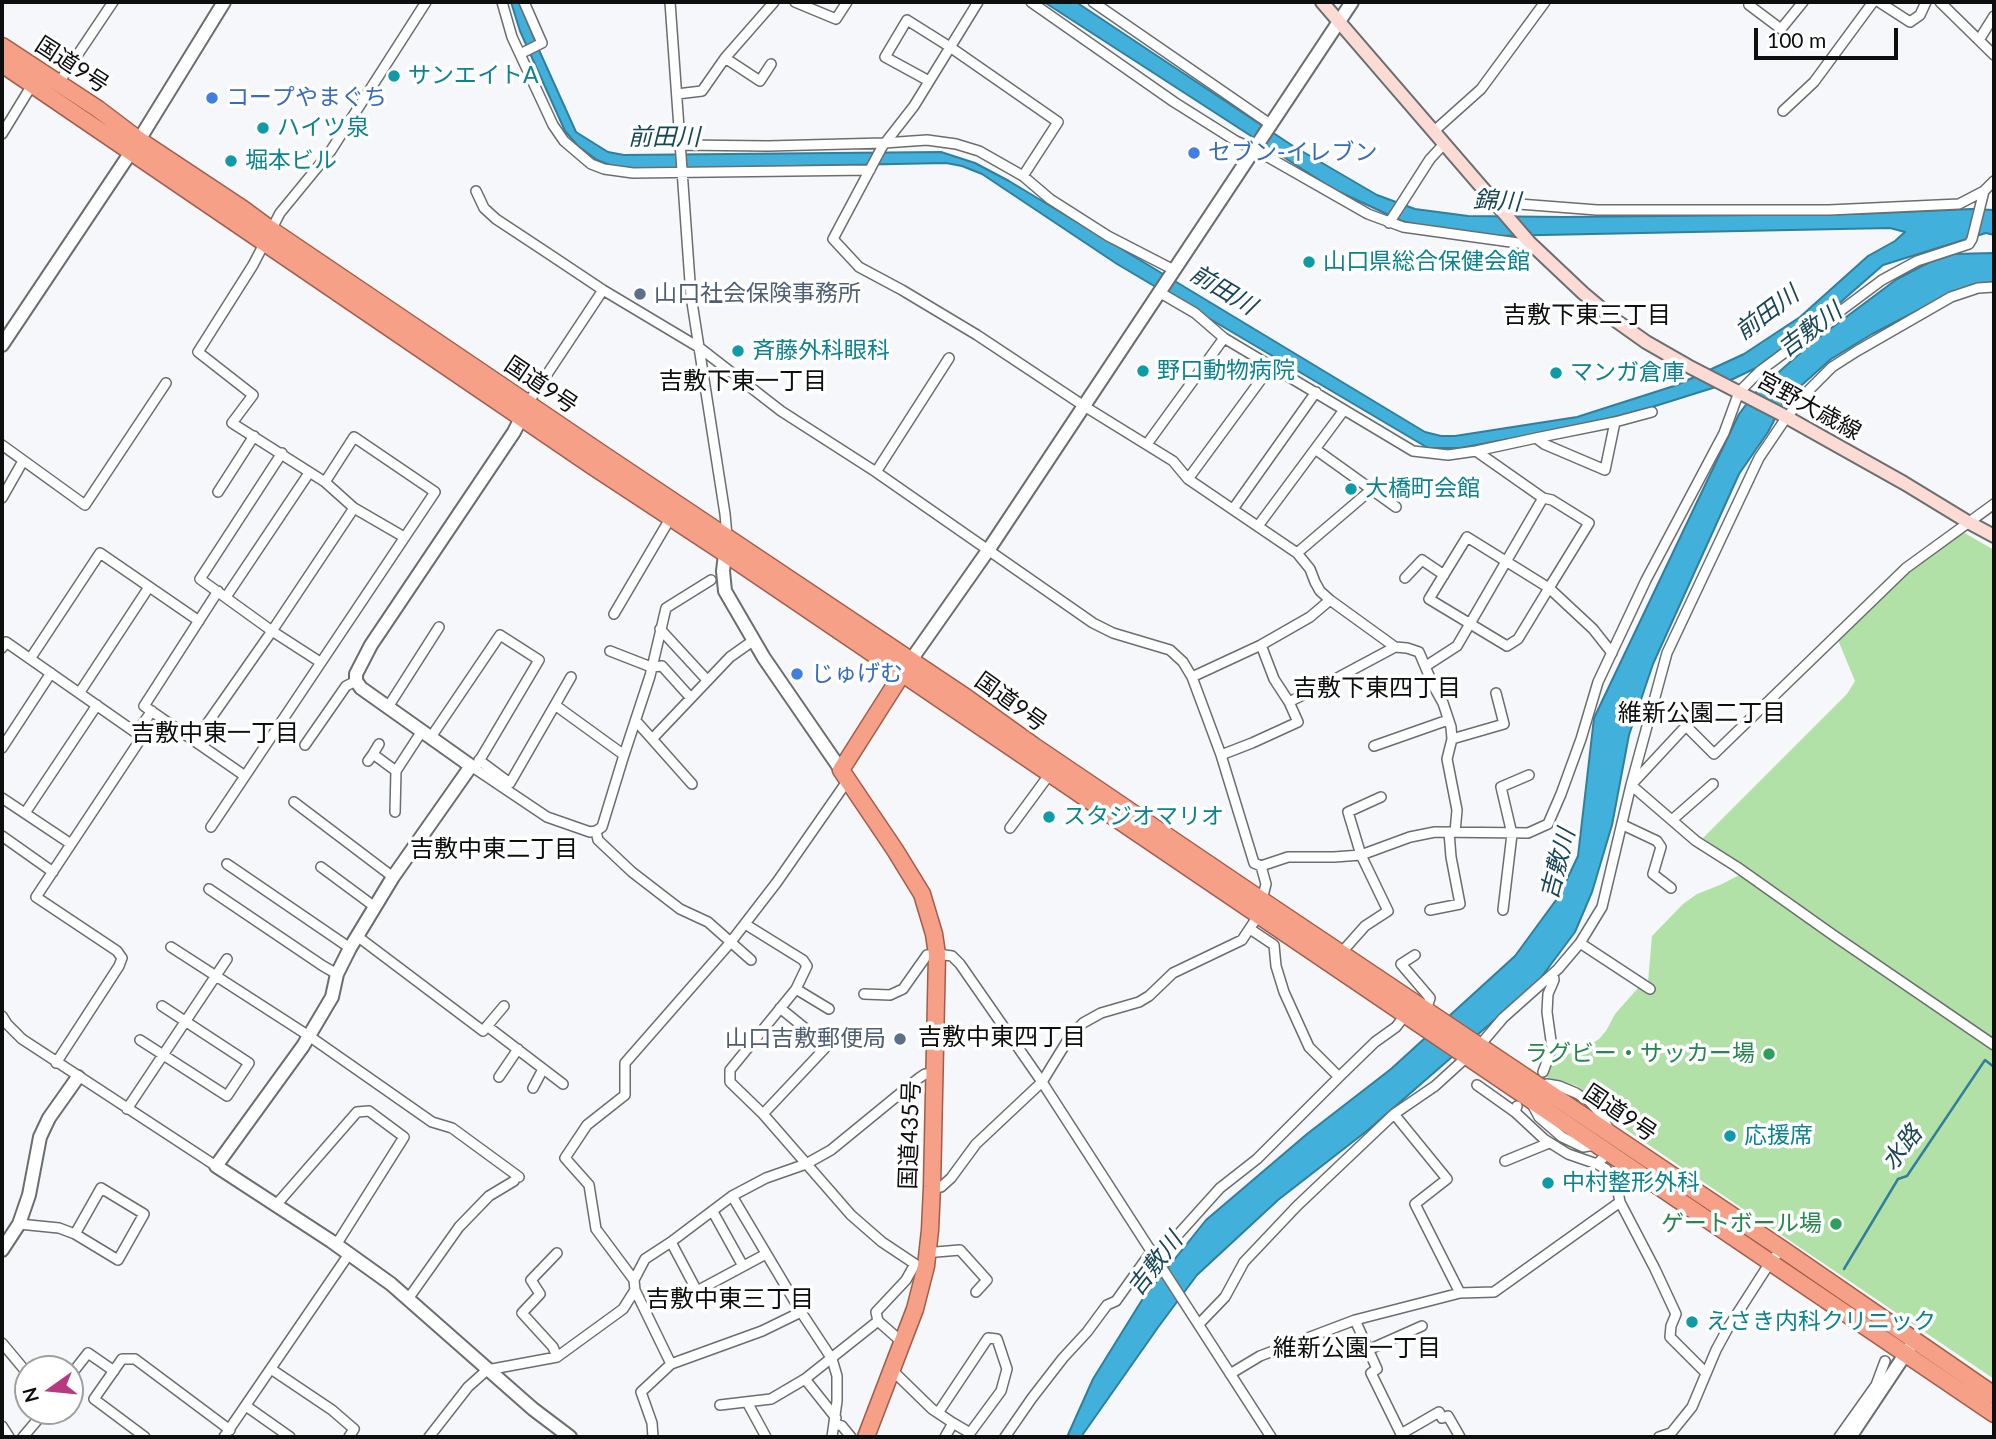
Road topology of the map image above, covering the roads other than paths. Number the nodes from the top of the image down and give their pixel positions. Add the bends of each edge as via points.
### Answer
1 (113, 2) edge
2 (224, 2) edge
3 (426, 2) edge
4 (524, 2) edge
5 (670, 2) edge
6 (795, 2) edge
7 (847, 2) edge
8 (1031, 2) edge
9 (1093, 2) edge
10 (1322, 2) edge
11 (1352, 2) edge
12 (1545, 2) edge
13 (1751, 2) edge
14 (1802, 2) edge
15 (1873, 2) edge
16 (1879, 2) edge
17 (1926, 2) edge
18 (1940, 2) edge
19 (500, 3) edge
20 (973, 3) edge
21 (770, 4) edge
22 (1994, 16) edge
23 (1339, 21) junction
24 (1979, 40) junction
25 (2, 46) edge
26 (950, 47) junction
27 (520, 54) junction
28 (1994, 55) edge
29 (725, 58) junction
30 (2, 64) edge
31 (771, 64) dead end
32 (929, 80) junction
33 (58, 84) junction
34 (32, 85) junction
35 (677, 94) junction
36 (1783, 111) dead end
37 (1269, 125) junction
38 (1433, 132) junction
39 (2, 134) edge
40 (1444, 144) junction
41 (680, 145) junction
42 (883, 145) junction
43 (134, 147) junction
44 (1255, 147) junction
45 (870, 170) junction
46 (682, 173) junction
47 (1023, 176) junction
48 (1994, 181) edge
49 (476, 191) dead end
50 (1984, 191) junction
51 (1505, 214) junction
52 (1389, 223) junction
53 (267, 236) junction
54 (1530, 244) junction
55 (1173, 272) junction
56 (1994, 288) edge
57 (603, 290) junction
58 (1159, 292) junction
59 (1224, 338) junction
60 (2, 345) edge
61 (700, 348) junction
62 (949, 358) dead end
63 (1271, 366) junction
64 (166, 383) dead end
65 (1736, 391) junction
66 (1316, 392) junction
67 (1084, 406) junction
68 (524, 410) junction
69 (1344, 410) junction
70 (1652, 412) dead end
71 (1784, 416) junction
72 (1615, 422) junction
73 (254, 436) junction
74 (1536, 438) junction
75 (1147, 444) junction
76 (2, 445) edge
77 (1315, 449) junction
78 (1476, 451) junction
79 (282, 453) junction
80 (23, 461) junction
81 (876, 472) junction
82 (309, 473) junction
83 (1188, 479) junction
84 (325, 482) junction
85 (1372, 489) junction
86 (218, 492) dead end
87 (2, 498) edge
88 (1543, 498) junction
89 (1994, 504) edge
90 (1396, 507) dead end
91 (354, 508) junction
92 (1233, 509) junction
93 (671, 517) junction
94 (1968, 522) junction
95 (1258, 526) junction
96 (727, 536) junction
97 (1994, 536) edge
98 (404, 537) junction
99 (989, 549) junction
100 (1297, 553) junction
101 (726, 554) junction
102 (1507, 561) junction
103 (1444, 575) junction
104 (1405, 578) dead end
105 (710, 580) dead end
106 (149, 586) junction
107 (1549, 589) junction
108 (218, 591) junction
109 (226, 597) junction
110 (1330, 600) junction
111 (614, 614) dead end
112 (198, 621) junction
113 (1470, 624) junction
114 (439, 627) dead end
115 (660, 629) junction
116 (272, 631) junction
117 (754, 640) junction
118 (1261, 645) junction
119 (1395, 647) junction
120 (2, 648) edge
121 (610, 651) dead end
122 (1612, 653) junction
123 (30, 659) junction
124 (320, 662) junction
125 (906, 666) junction
126 (1426, 666) junction
127 (651, 667) junction
128 (51, 673) junction
129 (571, 677) dead end
130 (1192, 677) junction
131 (707, 680) junction
132 (356, 681) junction
133 (80, 692) junction
134 (1496, 693) dead end
135 (690, 697) junction
136 (1289, 702) junction
137 (97, 705) junction
138 (555, 705) junction
139 (388, 707) junction
140 (152, 711) junction
141 (1448, 720) junction
142 (636, 721) junction
143 (136, 733) junction
144 (426, 734) junction
145 (653, 738) junction
146 (1452, 739) junction
147 (195, 741) junction
148 (379, 744) dead end
149 (305, 745) dead end
150 (1374, 746) dead end
151 (2, 748) edge
152 (624, 755) junction
153 (1221, 755) junction
154 (475, 765) junction
155 (396, 771) junction
156 (845, 775) junction
157 (1049, 775) junction
158 (1529, 775) dead end
159 (244, 776) junction
160 (692, 784) dead end
161 (1713, 784) dead end
162 (1631, 785) junction
163 (1381, 797) dead end
164 (2, 798) edge
165 (294, 802) dead end
166 (396, 812) dead end
167 (25, 814) junction
168 (1672, 820) junction
169 (1623, 825) junction
170 (211, 827) dead end
171 (1010, 828) dead end
172 (596, 831) junction
173 (1452, 832) junction
174 (1512, 834) junction
175 (2, 836) edge
176 (71, 844) junction
177 (1361, 855) junction
178 (227, 864) dead end
179 (1261, 866) junction
180 (321, 867) dead end
181 (53, 872) junction
182 (393, 877) junction
183 (1671, 888) dead end
184 (209, 889) dead end
185 (375, 907) junction
186 (1430, 910) dead end
187 (1503, 910) dead end
188 (1257, 915) junction
189 (745, 924) junction
190 (354, 942) junction
191 (730, 943) junction
192 (1580, 943) junction
193 (171, 947) dead end
194 (1341, 953) junction
195 (937, 954) junction
196 (1415, 955) dead end
197 (227, 959) dead end
198 (751, 960) dead end
199 (337, 974) junction
200 (1553, 974) junction
201 (216, 977) junction
202 (796, 989) junction
203 (1650, 989) dead end
204 (864, 994) dead end
205 (162, 1006) dead end
206 (504, 1006) dead end
207 (780, 1008) junction
208 (829, 1009) dead end
209 (1415, 1012) junction
210 (2, 1016) edge
211 (186, 1021) junction
212 (487, 1026) junction
213 (309, 1036) junction
214 (140, 1040) dead end
215 (1477, 1043) junction
216 (1994, 1045) edge
217 (518, 1049) junction
218 (164, 1055) junction
219 (1463, 1055) junction
220 (55, 1063) junction
221 (543, 1069) junction
222 (934, 1074) junction
223 (78, 1077) junction
224 (499, 1077) dead end
225 (1339, 1077) junction
226 (1042, 1082) junction
227 (563, 1084) dead end
228 (1476, 1086) dead end
229 (533, 1088) dead end
230 (1529, 1095) junction
231 (127, 1109) junction
232 (763, 1114) junction
233 (1394, 1114) junction
234 (1549, 1143) junction
235 (1606, 1147) junction
236 (1505, 1161) dead end
237 (806, 1164) junction
238 (216, 1166) junction
239 (932, 1187) junction
240 (732, 1196) junction
241 (1620, 1202) junction
242 (276, 1205) junction
243 (713, 1212) junction
244 (19, 1224) junction
245 (75, 1234) junction
246 (671, 1242) junction
247 (336, 1245) junction
248 (2, 1250) edge
249 (928, 1251) junction
250 (557, 1253) dead end
251 (349, 1254) junction
252 (766, 1254) junction
253 (1776, 1255) junction
254 (1156, 1258) junction
255 (743, 1266) junction
256 (634, 1285) junction
257 (976, 1292) dead end
258 (1460, 1293) junction
259 (408, 1299) junction
260 (802, 1312) junction
261 (1355, 1320) junction
262 (878, 1321) junction
263 (1199, 1324) junction
264 (1422, 1326) dead end
265 (2, 1343) edge
266 (903, 1343) junction
267 (1910, 1348) junction
268 (1368, 1350) junction
269 (14, 1357) edge
270 (557, 1357) junction
271 (84, 1358) edge
272 (832, 1359) junction
273 (1885, 1362) dead end
274 (671, 1364) junction
275 (271, 1369) junction
276 (486, 1370) junction
277 (892, 1370) junction
278 (114, 1371) junction
279 (1706, 1373) junction
280 (1230, 1374) junction
281 (805, 1379) junction
282 (1994, 1395) edge
283 (747, 1402) junction
284 (720, 1405) dead end
285 (246, 1406) junction
286 (938, 1413) junction
287 (1994, 1414) edge
288 (836, 1421) junction
289 (953, 1423) junction
290 (2, 1426) edge
291 (1671, 1433) junction
292 (228, 1434) edge
293 (9, 1437) edge
294 (145, 1437) edge
295 (290, 1437) edge
296 (349, 1437) edge
297 (429, 1437) edge
298 (570, 1437) edge
299 (653, 1437) edge
300 (766, 1437) edge
301 (832, 1437) edge
302 (851, 1437) edge
303 (866, 1437) edge
304 (945, 1437) edge
305 (1005, 1437) edge
306 (1271, 1437) edge
307 (1460, 1437) edge
308 (1659, 1437) edge
309 (1683, 1437) edge
310 (1839, 1437) edge
311 (1850, 1437) edge

1 - 33 street
2 - 43 street
3 - 53 street via 330,152
4 - 27 street via 542,43
5 - 35 street
6 - 7 street via 836,19
8 - 44 street via 1174,102 1236,141
9 - 37 street
10 - 23 main road, 宮野大歳線
11 - 23 street
12 - 38 street via 1481,89
13 - 14 street via 1749,5 1781,29
15 - 36 street via 1814,82
16 - 17 street via 1910,22
18 - 24 street
19 - 27 street
20 - 26 street
21 - 29 street
22 - 24 street
23 - 37 street
23 - 38 main road, 宮野大歳線
24 - 28 street
25 - 33 highway, 国道9号
26 - 32 street
26 - 32 street via 906,20 885,57
26 - 47 street via 1058,122
27 - 46 street via 553,125 564,142 591,164 621,172
29 - 31 street via 760,81
29 - 35 street via 702,91
30 - 34 highway, 国道9号
32 - 42 street
33 - 43 highway, 国道9号 via 98,109
34 - 39 street
34 - 43 highway, 国道9号
35 - 41 street
37 - 44 street
38 - 40 main road, 宮野大歳線
40 - 51 main road, 宮野大歳線
40 - 52 street
41 - 42 street
41 - 46 street
42 - 45 street
42 - 47 street via 927,140 956,144 979,151
43 - 53 highway, 国道9号 via 243,209
43 - 60 street
44 - 52 street
44 - 55 street
45 - 46 street
45 - 67 street via 833,239 859,267 977,335
46 - 61 street via 691,296
47 - 55 street via 1050,199
48 - 50 street
49 - 57 street via 496,219
50 - 51 street via 1959,204 1856,209 1597,210 1519,205
50 - 65 street via 1969,244 1917,261 1882,280
51 - 54 main road, 宮野大歳線
52 - 54 street
53 - 68 highway, 国道9号
53 - 73 street via 198,352 253,394 232,423
54 - 65 main road, 宮野大歳線 via 1615,320
55 - 58 street
56 - 71 street via 1951,297 1857,351 1832,367
57 - 61 street
57 - 68 street
58 - 59 street via 1195,313
58 - 67 street
59 - 63 street
59 - 75 street
61 - 81 street via 781,411
61 - 96 street
62 - 81 street
63 - 66 street
63 - 83 street
64 - 80 street via 85,505
65 - 71 main road, 宮野大歳線
65 - 122 street via 1724,433
66 - 69 street
66 - 92 street
67 - 75 street
67 - 99 street
68 - 93 highway, 国道9号
68 - 96 highway, 国道9号
68 - 132 street via 514,432 371,645
69 - 77 street
69 - 78 street via 1413,451 1448,455
70 - 72 street
71 - 94 main road, 宮野大歳線
71 - 162 street via 1759,458 1667,653
72 - 74 street
72 - 74 street via 1605,470
73 - 79 street
73 - 86 street
74 - 78 street
75 - 83 street
76 - 80 street
77 - 85 street
77 - 95 street
78 - 88 street
79 - 82 street
79 - 108 street via 200,579
80 - 87 street
81 - 99 street
82 - 84 street
82 - 109 street
83 - 92 street
84 - 91 street
84 - 98 street via 354,437 435,492
85 - 90 street
85 - 100 street
88 - 102 street
88 - 107 street via 1589,523
89 - 94 street
91 - 98 street
91 - 116 street
92 - 95 street
93 - 101 highway, 国道9号
93 - 111 street
94 - 97 main road, 宮野大歳線
94 - 162 street via 1906,568 1714,754 1686,726
95 - 100 street
96 - 101 street
96 - 125 highway, 国道9号
98 - 124 street
99 - 125 street
99 - 130 street via 1093,623 1170,650
100 - 110 street
101 - 117 street via 725,591
101 - 125 highway, 国道9号
102 - 103 street via 1467,537
102 - 107 street
102 - 113 street
103 - 104 street via 1422,560
103 - 113 street via 1429,599
105 - 115 street via 666,608
106 - 112 street
106 - 123 street via 100,553
106 - 133 street
107 - 113 street via 1518,639 1507,646
107 - 122 street
108 - 109 street
108 - 112 street
109 - 116 street
110 - 118 street
110 - 119 street
112 - 140 street via 144,706
113 - 126 street via 1457,646
114 - 139 street
115 - 127 street
115 - 131 street
116 - 124 street
116 - 147 street
117 - 131 street
117 - 156 street
118 - 130 street
118 - 136 street
119 - 126 street via 1419,652
119 - 136 street
120 - 123 street via 6,642
121 - 127 street
122 - 174 street via 1548,824
123 - 128 street
124 - 159 street
125 - 156 highway
125 - 157 highway, 国道9号
125 - 188 highway, 国道9号 via 1046,754
126 - 141 street
127 - 135 street via 662,666
127 - 142 street
128 - 133 street
128 - 151 street
129 - 138 street
130 - 153 street
131 - 135 street
132 - 139 street
132 - 149 street via 346,685
133 - 137 street
134 - 146 street via 1504,724
135 - 145 street
136 - 153 street via 1298,722
137 - 143 street
137 - 167 street
138 - 152 street
138 - 154 street via 510,783
139 - 144 street
140 - 143 street
140 - 147 street
141 - 146 street
141 - 150 street
142 - 145 street
142 - 152 street
143 - 176 street via 142,737
144 - 154 street
144 - 154 street via 500,635 539,660
144 - 155 street
145 - 160 street
146 - 173 street via 1447,759 1457,810
147 - 159 street
148 - 155 street via 370,758
152 - 172 street via 602,827
153 - 179 street via 1254,863
154 - 172 street via 547,817
154 - 182 street
155 - 166 street
156 - 189 street
156 - 195 highway, 国道435号 via 922,894
157 - 171 street
157 - 188 highway, 国道9号
158 - 174 street via 1501,787
159 - 170 street
161 - 168 street
162 - 168 street
162 - 169 street
163 - 177 street via 1348,812
164 - 167 street
165 - 182 street
167 - 176 street
168 - 216 street
169 - 183 street via 1657,841 1661,847 1653,874
169 - 192 street via 1602,907
172 - 191 street via 598,840 632,872 680,909 708,922
173 - 174 street
173 - 177 street via 1410,837
173 - 186 street via 1451,857 1460,904
174 - 187 street
175 - 181 street
176 - 181 street
177 - 179 street via 1288,857
177 - 194 street via 1388,911 1365,926
178 - 190 street
179 - 188 street via 1266,884
180 - 185 street
181 - 220 street via 36,897 122,958
182 - 185 street
184 - 199 street
185 - 190 street
188 - 194 highway, 国道9号
188 - 209 highway, 国道9号
188 - 225 street via 1274,946 1284,992 1309,1047
188 - 226 street via 1242,940 1174,973 1139,1002 1083,1023
189 - 191 street
189 - 202 street via 803,960 807,966
190 - 199 street
190 - 212 street via 483,1031
191 - 198 street
191 - 256 street via 625,1063 625,1095 587,1125 565,1158 589,1185 596,1229
192 - 200 street
192 - 203 street
193 - 201 street
194 - 209 highway, 国道9号
195 - 204 street via 927,955 903,989 890,995
195 - 222 highway, 国道435号
195 - 226 street via 952,956 960,964
196 - 209 street via 1401,964 1430,998
197 - 201 street
199 - 213 street via 332,997
200 - 215 street
200 - 230 street via 1547,1012 1552,1048
201 - 211 street
201 - 213 street
202 - 207 street
202 - 208 street
205 - 211 street
206 - 212 street
207 - 232 street via 730,1070 730,1082
207 - 232 street via 827,1046
209 - 215 highway, 国道9号
209 - 219 highway, 国道9号
209 - 225 street
210 - 220 street via 22,1040
211 - 218 street
211 - 218 street via 248,1063 227,1096
212 - 217 street
213 - 238 street
213 - 259 street via 432,1122 452,1128 517,1179 489,1196 459,1227
214 - 218 street
215 - 219 street
215 - 230 highway, 国道9号
217 - 221 street
217 - 224 street
218 - 231 street
219 - 230 highway, 国道9号
219 - 233 street via 1435,1086
220 - 223 street
221 - 227 street
221 - 229 street
222 - 237 street via 919,1078 831,1150
222 - 239 highway, 国道435号
223 - 231 street
223 - 244 street via 40,1138
225 - 254 street via 1257,1159 1220,1188
226 - 239 street via 976,1144 941,1188
226 - 254 street
228 - 230 street
230 - 234 street
230 - 235 highway, 国道9号
230 - 235 street via 1539,1117 1562,1137 1583,1147
231 - 238 street
232 - 237 street
233 - 258 street via 1447,1179 1415,1204
233 - 263 street via 1244,1262 1225,1297
234 - 235 street via 1567,1154
234 - 236 street
235 - 241 street via 1606,1169 1616,1182
235 - 253 highway, 国道9号
237 - 240 street
237 - 262 street via 851,1214 915,1264 876,1312
238 - 242 street
239 - 249 highway, 国道435号
240 - 243 street
240 - 252 street
241 - 258 street via 1494,1292
241 - 279 street via 1676,1314 1670,1337
242 - 247 street
242 - 247 street via 357,1112 369,1111 404,1137
243 - 246 street
243 - 255 street
244 - 245 street
244 - 248 street
245 - 245 street via 101,1188 144,1214 118,1260
246 - 255 street via 698,1291
246 - 256 street via 645,1259
247 - 251 street
249 - 257 street via 960,1250 987,1280
249 - 266 highway, 国道435号 via 921,1291
250 - 270 street via 531,1280 540,1294 522,1313
251 - 259 street
251 - 275 street
252 - 255 street
252 - 260 street
253 - 267 highway, 国道9号
253 - 279 street via 1728,1328
254 - 263 street
254 - 305 street via 1107,1305
256 - 270 street via 622,1309
256 - 274 street
258 - 261 street
259 - 276 street
260 - 272 street
260 - 274 street
261 - 268 street
261 - 280 street via 1260,1356
262 - 266 street
262 - 272 street
263 - 280 street
264 - 268 street
265 - 269 street
266 - 277 highway, 国道435号
267 - 282 highway, 国道9号
267 - 287 highway, 国道9号
267 - 311 street
268 - 307 street via 1377,1369 1371,1373 1401,1434 1439,1412 1442,1418 1448,1416
270 - 276 street
271 - 278 street via 88,1353
272 - 281 street
272 - 288 street via 838,1376
273 - 310 street via 1876,1385
274 - 299 street via 640,1392
275 - 285 street
275 - 296 street via 354,1429
276 - 297 street
276 - 298 street
277 - 286 street
277 - 303 highway, 国道435号
278 - 292 street via 122,1359 135,1359
278 - 294 street via 94,1399
279 - 291 street via 1692,1407
280 - 306 street
281 - 283 street via 771,1399
281 - 288 street
283 - 284 street
283 - 300 street
285 - 292 street
285 - 295 street
286 - 289 street
286 - 289 street via 988,1338 997,1339 1007,1369 1001,1391 971,1433
288 - 301 street
288 - 302 street
289 - 304 street
290 - 293 street
291 - 308 street
291 - 309 street

